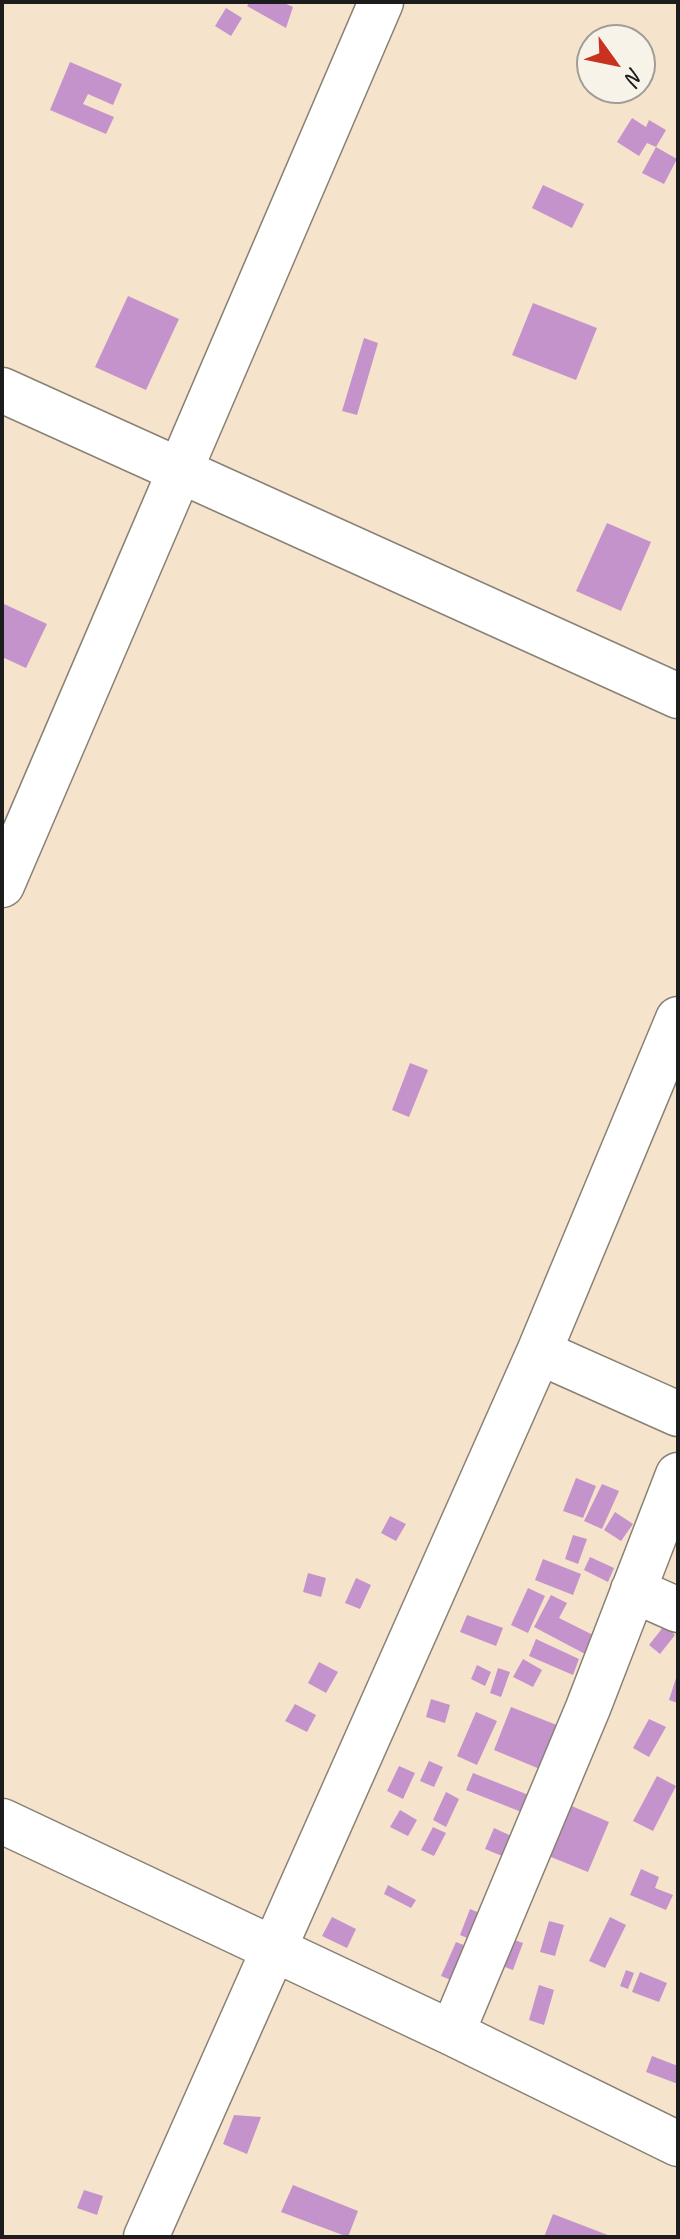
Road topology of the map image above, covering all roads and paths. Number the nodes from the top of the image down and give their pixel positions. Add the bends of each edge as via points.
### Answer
1 (381, 2) edge
2 (2, 390) edge
3 (179, 471) junction
4 (678, 696) edge
5 (2, 885) edge
6 (678, 1019) edge
7 (539, 1352) junction
8 (678, 1414) edge
9 (678, 1475) edge
10 (633, 1590) junction
11 (678, 1610) edge
12 (2, 1821) edge
13 (273, 1950) junction
14 (452, 2033) junction
15 (678, 2144) edge
16 (146, 2237) edge

1 - 3 street
2 - 3 street
3 - 4 street
3 - 5 street
6 - 7 street
7 - 8 street
7 - 13 street
9 - 10 street
10 - 11 street
10 - 14 street
12 - 13 street
13 - 14 street
13 - 16 street
14 - 15 street

